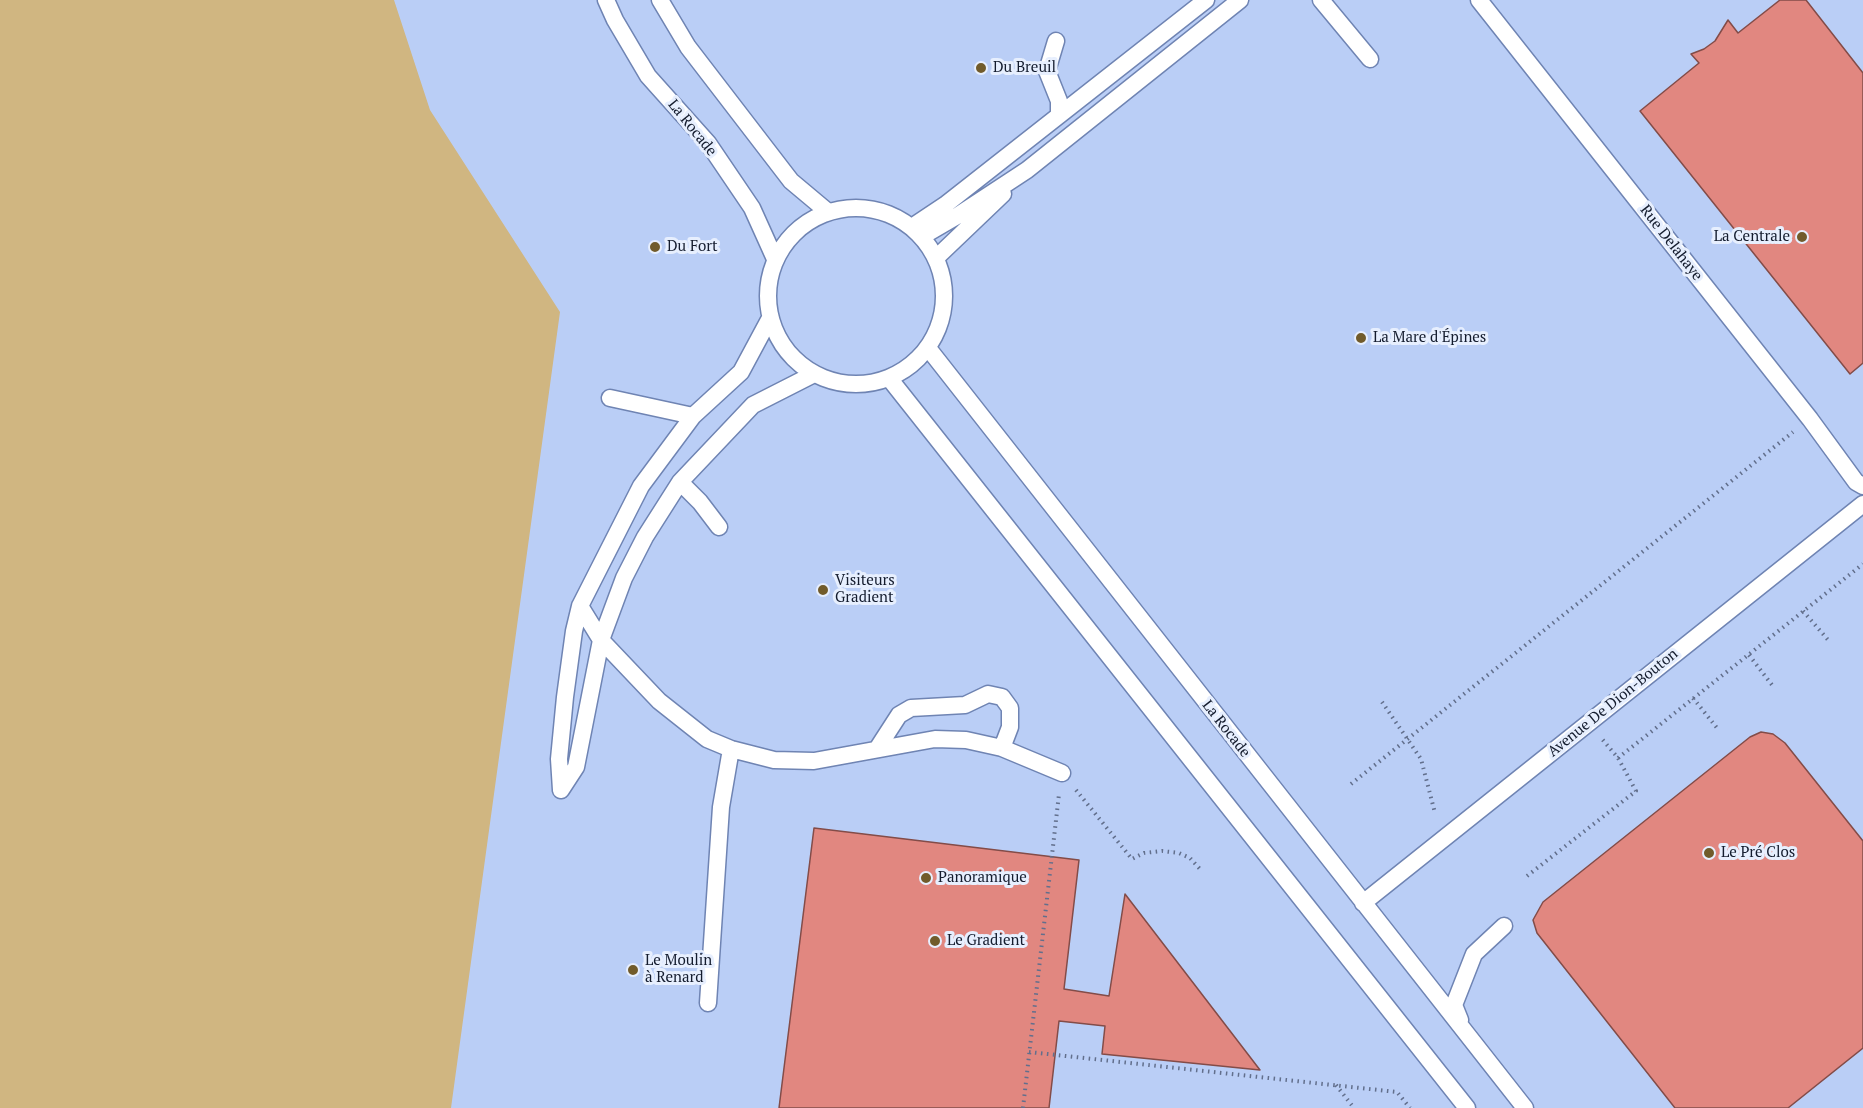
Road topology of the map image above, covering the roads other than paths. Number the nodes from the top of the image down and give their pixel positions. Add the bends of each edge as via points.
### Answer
1 (606, 0) edge
2 (660, 0) edge
3 (1206, 0) edge
4 (1240, 0) edge
5 (1321, 0) edge
6 (1479, 0) edge
7 (1056, 41) dead end
8 (1370, 59) dead end
9 (1059, 115) junction
10 (1027, 170) junction
11 (828, 212) junction
12 (917, 232) junction
13 (936, 258) junction
14 (776, 259) junction
15 (770, 318) junction
16 (928, 348) junction
17 (814, 374) junction
18 (889, 378) junction
19 (610, 398) dead end
20 (693, 416) junction
21 (680, 483) junction
22 (1863, 486) edge
23 (1863, 504) edge
24 (719, 527) dead end
25 (580, 606) junction
26 (601, 640) junction
27 (1002, 748) junction
28 (731, 749) junction
29 (877, 749) junction
30 (1062, 773) road end
31 (1363, 903) junction
32 (1504, 926) dead end
33 (708, 1003) dead end
34 (1465, 1032) junction
35 (1467, 1108) edge
36 (1525, 1108) edge

1 - 14 lane, La Rocade via 648,76 708,143 752,208
2 - 11 lane via 688,47 791,181
3 - 9 lane
4 - 10 lane
5 - 8 lane
6 - 22 lane, Rue Delahaye via 1810,418 1856,483
7 - 9 lane via 1047,71 1059,101
9 - 12 lane via 945,205
10 - 12 lane via 957,216
10 - 13 lane
11 - 12 lane via 857,207 886,213
11 - 14 lane via 797,230
12 - 13 lane
13 - 16 lane via 944,280 945,304 939,328
14 - 15 lane via 769,278
15 - 17 lane via 779,341
15 - 20 lane via 741,372
16 - 18 lane via 911,366
16 - 31 lane, La Rocade
17 - 18 lane via 838,383 864,384
17 - 21 lane via 753,405
18 - 35 lane
19 - 20 lane
20 - 25 lane via 641,486
21 - 24 lane
21 - 26 lane via 624,578
23 - 31 lane, Avenue De Dion-Bouton
25 - 26 lane
25 - 26 lane via 565,698 559,759 561,790 576,767
26 - 28 lane via 659,701 707,739
27 - 29 lane via 966,740 935,739
27 - 29 lane via 1010,728 1010,708 1002,698 987,694 965,705 911,708 899,715
27 - 30 lane
28 - 29 lane via 774,760 813,761
28 - 33 lane via 722,807
31 - 34 lane, La Rocade
32 - 34 lane via 1474,954 1454,1005
34 - 36 lane, La Rocade

